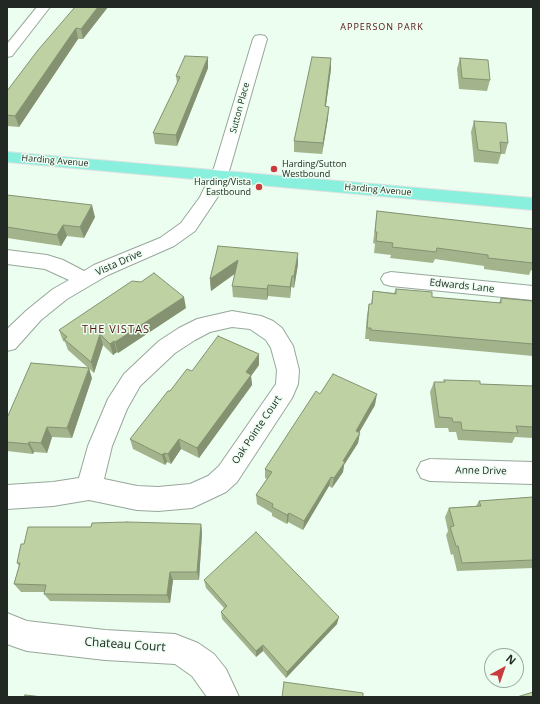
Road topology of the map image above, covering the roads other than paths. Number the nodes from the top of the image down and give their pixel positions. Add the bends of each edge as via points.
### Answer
1 (44, 7) edge
2 (260, 39) dead end
3 (7, 53) edge
4 (7, 157) edge
5 (219, 176) junction
6 (533, 204) edge
7 (7, 257) edge
8 (84, 279) junction
9 (391, 279) dead end
10 (533, 293) edge
11 (7, 343) edge
12 (430, 470) dead end
13 (533, 473) edge
14 (89, 488) junction
15 (7, 497) edge
16 (7, 628) edge
17 (223, 697) edge

1 - 3 street
2 - 5 street, Sutton Place
4 - 5 main road, Harding Avenue
5 - 6 main road, Harding Avenue
5 - 8 street, Vista Drive via 208,198 188,227 167,242 119,261
7 - 8 street via 47,262
8 - 11 street, Vista Drive via 34,315
9 - 10 street, Edwards Lane
12 - 13 street, Anne Drive
14 - 14 street, Oak Pointe Court via 100,446 116,406 132,380 167,347 200,327 232,319 254,322 266,327 278,338 287,359 287,384 228,474 217,484 192,496 158,499 123,496
14 - 15 street, Oak Pointe Court via 53,494
16 - 17 street, Chateau Court via 27,636 105,645 175,649 203,665 215,680

